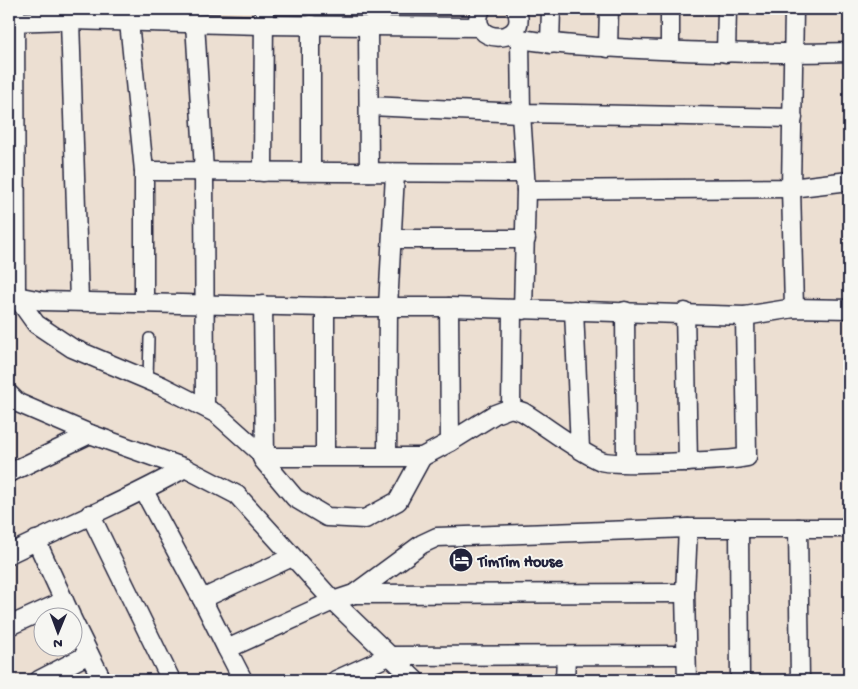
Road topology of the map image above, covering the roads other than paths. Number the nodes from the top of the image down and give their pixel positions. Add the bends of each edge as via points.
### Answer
1 (481, 9) edge
2 (516, 9) edge
3 (551, 9) edge
4 (609, 9) edge
5 (670, 9) edge
6 (727, 9) edge
7 (794, 9) edge
8 (72, 14) edge
9 (12, 17) edge
10 (264, 17) edge
11 (129, 22) junction
12 (195, 23) junction
13 (312, 25) junction
14 (368, 26) junction
15 (480, 27) junction
16 (517, 35) junction
17 (550, 44) junction
18 (608, 48) junction
19 (670, 50) junction
20 (849, 52) edge
21 (726, 53) junction
22 (794, 54) junction
23 (370, 106) junction
24 (521, 113) junction
25 (793, 118) junction
26 (144, 171) junction
27 (204, 171) junction
28 (311, 171) junction
29 (264, 172) junction
30 (369, 172) junction
31 (395, 174) junction
32 (849, 181) edge
33 (525, 182) junction
34 (791, 188) junction
35 (392, 239) junction
36 (526, 239) junction
37 (12, 292) edge
38 (78, 302) junction
39 (144, 302) junction
40 (205, 303) junction
41 (263, 305) junction
42 (449, 306) junction
43 (325, 307) junction
44 (388, 308) junction
45 (794, 308) junction
46 (849, 309) edge
47 (518, 310) junction
48 (574, 310) junction
49 (625, 311) junction
50 (685, 312) junction
51 (746, 316) junction
52 (148, 338) dead end
53 (148, 380) junction
54 (12, 401) edge
55 (205, 407) junction
56 (511, 408) junction
57 (90, 434) junction
58 (450, 442) junction
59 (580, 448) junction
60 (262, 454) junction
61 (325, 455) junction
62 (387, 455) junction
63 (422, 457) junction
64 (626, 462) junction
65 (688, 462) junction
66 (186, 468) junction
67 (9, 473) edge
68 (144, 491) junction
69 (90, 514) junction
70 (688, 528) junction
71 (739, 528) junction
72 (798, 528) junction
73 (849, 528) edge
74 (36, 540) junction
75 (9, 554) edge
76 (292, 557) junction
77 (685, 593) junction
78 (354, 594) junction
79 (202, 599) junction
80 (333, 601) junction
81 (66, 606) edge
82 (32, 621) edge
83 (9, 626) edge
84 (82, 639) edge
85 (228, 648) junction
86 (89, 654) junction
87 (686, 655) junction
88 (389, 656) junction
89 (566, 656) junction
90 (39, 680) edge
91 (102, 680) edge
92 (171, 680) edge
93 (243, 680) edge
94 (336, 680) edge
95 (415, 680) edge
96 (565, 680) edge
97 (686, 680) edge
98 (740, 680) edge
99 (800, 680) edge

1 - 15 street
2 - 16 street
3 - 17 street
4 - 18 street
5 - 19 street
6 - 21 street
7 - 22 street
8 - 9 street
8 - 11 street
8 - 38 street
9 - 37 street
10 - 12 street
10 - 13 street
10 - 29 street
11 - 12 street
11 - 26 street
12 - 27 street
13 - 14 street
13 - 28 street
14 - 15 street
14 - 23 street
15 - 16 street via 496,38
16 - 17 street
16 - 24 street
17 - 18 street
18 - 19 street
19 - 21 street
20 - 22 street
21 - 22 street
22 - 25 street
23 - 24 street
23 - 30 street
24 - 25 street
24 - 33 street
25 - 34 street
26 - 27 street
26 - 39 street
27 - 29 street
27 - 40 street
28 - 29 street
28 - 30 street
30 - 31 street
31 - 33 street
31 - 35 street
32 - 34 street
33 - 34 street
33 - 36 street
34 - 45 street
35 - 36 street
35 - 44 street
36 - 47 street
37 - 38 street via 42,301
37 - 53 street via 36,324 72,348
38 - 39 street
39 - 40 street
40 - 41 street
40 - 55 street
41 - 43 street
41 - 60 street
42 - 44 street
42 - 47 street
42 - 58 street
43 - 44 street
43 - 61 street
44 - 62 street
45 - 46 street
45 - 51 street
47 - 48 street
47 - 56 street
48 - 49 street
48 - 59 street
49 - 50 street
49 - 64 street
50 - 51 street
50 - 65 street
51 - 65 street via 747,457
52 - 53 lane
53 - 55 street
54 - 57 street
55 - 60 street
56 - 58 street via 495,414
56 - 59 street via 523,412
57 - 66 street
57 - 67 street
58 - 63 street
59 - 64 street via 603,462
60 - 61 street
60 - 63 street via 262,460 295,498 327,517 365,519 398,501
61 - 62 street
62 - 63 street
64 - 65 street
66 - 68 street
66 - 76 street via 237,496
68 - 69 street
68 - 79 street
69 - 74 street
69 - 92 street
70 - 71 street
70 - 77 street
70 - 78 street via 437,537 422,544
71 - 72 street
71 - 98 street
72 - 73 street
72 - 99 street
74 - 75 street
74 - 81 street
76 - 79 street
76 - 80 street
77 - 78 street
77 - 87 street
78 - 80 street
79 - 85 street
80 - 85 street
80 - 88 street
82 - 83 street
84 - 86 street
85 - 93 street
86 - 90 street
86 - 91 street
87 - 89 street
87 - 97 street
88 - 89 street
88 - 94 street
88 - 95 street
89 - 96 street

